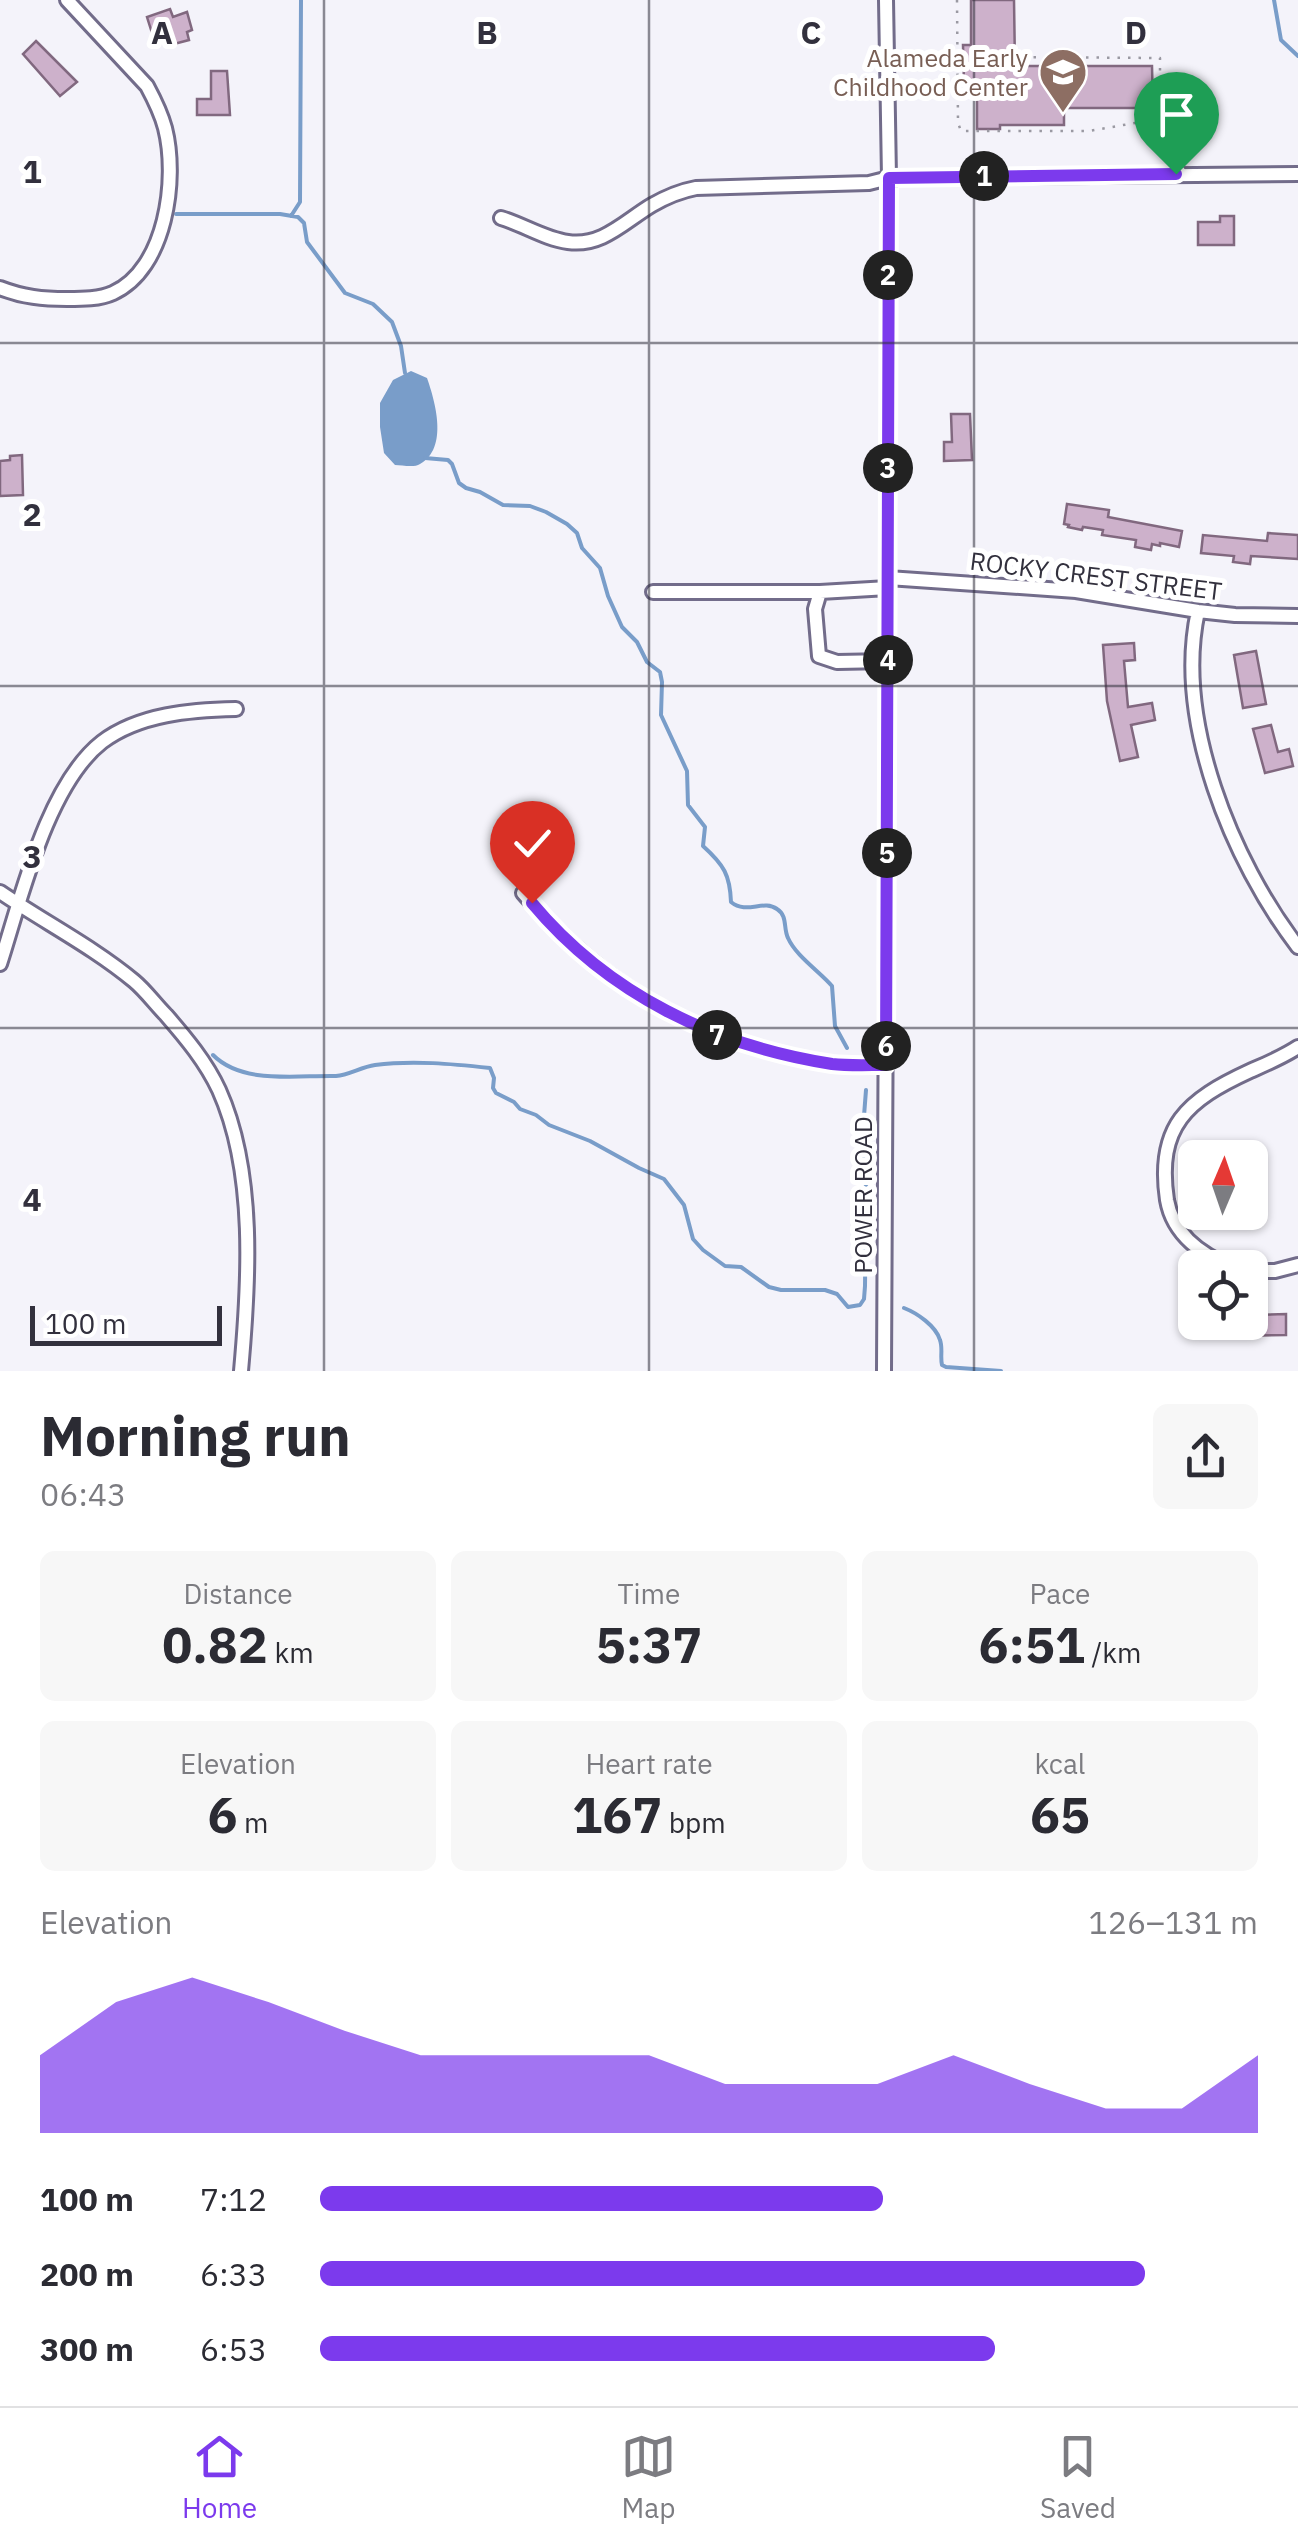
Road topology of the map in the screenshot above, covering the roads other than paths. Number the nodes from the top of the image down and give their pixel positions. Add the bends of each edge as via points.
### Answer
1 (67, 0) edge
2 (886, 0) edge
3 (1298, 174) edge
4 (889, 178) junction
5 (502, 218) dead end
6 (0, 288) edge
7 (888, 584) junction
8 (653, 592) dead end
9 (820, 592) junction
10 (1198, 611) junction
11 (1298, 616) edge
12 (888, 661) junction
13 (236, 709) dead end
14 (0, 892) edge
15 (523, 893) dead end
16 (18, 904) junction
17 (1298, 947) edge
18 (0, 964) edge
19 (1298, 1047) edge
20 (886, 1065) junction
21 (1200, 1250) edge
22 (1298, 1265) edge
23 (1268, 1271) edge
24 (241, 1371) edge
25 (884, 1371) edge

1 - 6 street via 156,102 166,130 169,182 159,240 132,282 110,295 40,299
2 - 4 street, POWER ROAD
3 - 4 street
4 - 5 street via 696,188 652,205 598,240 580,243
4 - 7 street, POWER ROAD
7 - 9 street, ROCKY CREST STREET
7 - 10 street, ROCKY CREST STREET via 1076,590
7 - 12 street, POWER ROAD
8 - 9 street, ROCKY CREST STREET
9 - 12 street via 819,656
10 - 11 street, ROCKY CREST STREET
10 - 17 street via 1191,662 1213,783 1263,897
12 - 20 street, POWER ROAD
13 - 16 street via 161,716 102,742 72,773
14 - 16 street
15 - 20 street via 575,948 679,1018 754,1048 836,1064
16 - 18 street
16 - 24 street via 137,984 190,1043 218,1089 244,1190
19 - 21 street via 1204,1096 1173,1130 1164,1155 1169,1208
20 - 25 street, POWER ROAD
22 - 23 street

